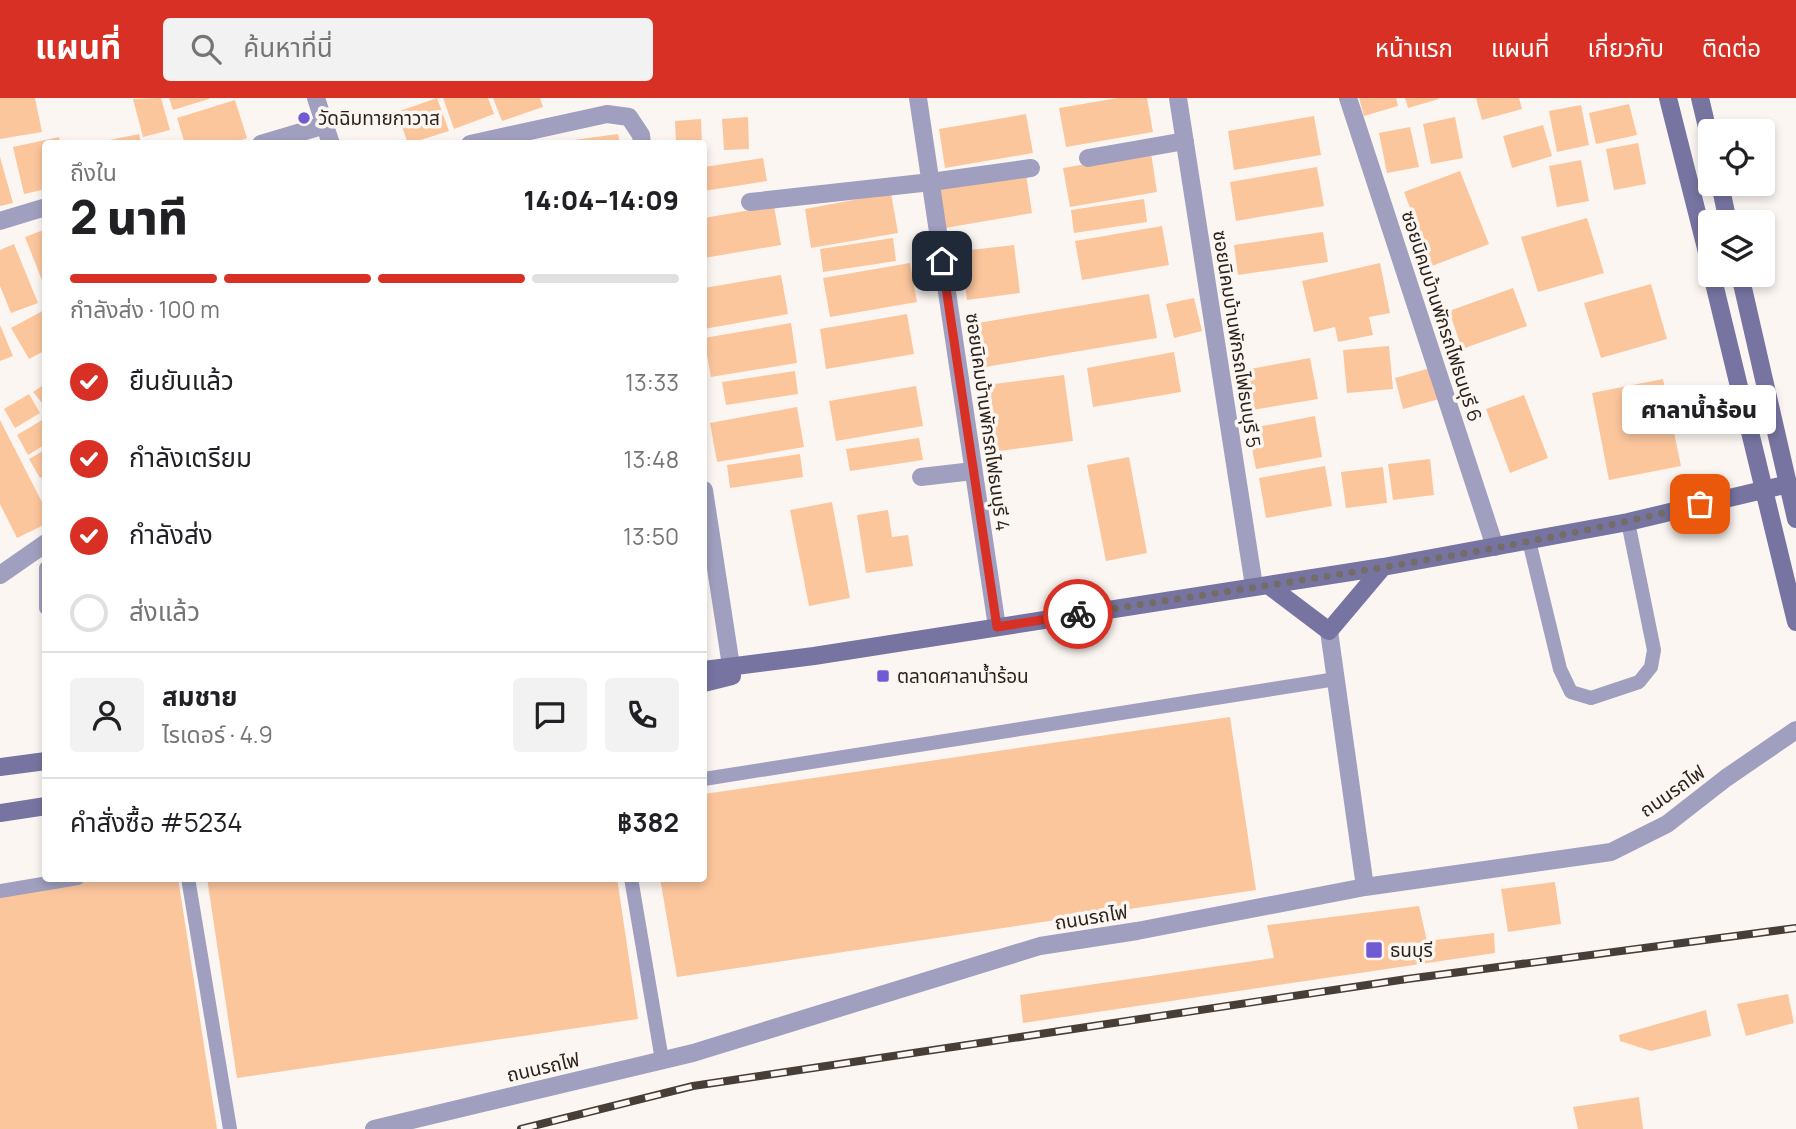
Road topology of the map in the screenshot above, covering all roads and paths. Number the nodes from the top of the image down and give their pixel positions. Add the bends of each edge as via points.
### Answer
1 (316, 98) edge
2 (918, 98) edge
3 (1178, 98) edge
4 (1348, 98) edge
5 (1668, 98) edge
6 (1700, 98) edge
7 (1705, 119) edge
8 (325, 125) junction
9 (274, 140) edge
10 (330, 140) edge
11 (489, 140) edge
12 (642, 140) edge
13 (1185, 141) junction
14 (1088, 158) dead end
15 (1031, 168) dead end
16 (931, 182) junction
17 (750, 202) dead end
18 (42, 208) edge
19 (1698, 217) edge
20 (0, 221) edge
21 (1715, 287) edge
22 (1743, 287) edge
23 (973, 471) junction
24 (921, 477) dead end
25 (1788, 484) junction
26 (1764, 488) junction
27 (707, 510) edge
28 (1796, 519) edge
29 (1628, 522) junction
30 (1529, 541) junction
31 (42, 546) edge
32 (1495, 547) junction
33 (1383, 567) junction
34 (0, 575) edge
35 (1261, 585) junction
36 (1796, 622) edge
37 (997, 627) junction
38 (1329, 631) junction
39 (814, 656) junction
40 (731, 666) junction
41 (707, 670) edge
42 (1336, 678) junction
43 (707, 682) edge
44 (1796, 730) edge
45 (42, 762) edge
46 (0, 767) edge
47 (707, 779) edge
48 (42, 807) edge
49 (0, 813) edge
50 (54, 882) edge
51 (189, 882) edge
52 (632, 882) edge
53 (1365, 887) junction
54 (0, 891) edge
55 (662, 1060) junction
56 (230, 1129) edge
57 (374, 1129) edge

1 - 8 street
2 - 16 street, ซอยนิคมบ้านพักรถไฟธนบุรี 4
3 - 13 street, ซอยนิคมบ้านพักรถไฟธนบุรี 5
4 - 32 street, ซอยนิคมบ้านพักรถไฟธนบุรี 6
5 - 19 street
6 - 7 street
8 - 9 street
8 - 10 street
11 - 12 street via 607,114 629,117
13 - 14 street
13 - 35 street, ซอยนิคมบ้านพักรถไฟธนบุรี 5
15 - 16 street
16 - 17 street
16 - 23 street, ซอยนิคมบ้านพักรถไฟธนบุรี 4
18 - 20 street
21 - 26 street
22 - 25 street
23 - 24 street
23 - 37 street, ซอยนิคมบ้านพักรถไฟธนบุรี 4
25 - 26 street
25 - 28 street
26 - 29 street
26 - 36 street
27 - 40 street
29 - 30 street
29 - 30 lane via 1654,650 1651,667 1639,682 1591,698 1572,692 1560,669
30 - 32 street
31 - 34 street
32 - 33 street
33 - 35 street
33 - 38 street
35 - 37 street
35 - 38 street
37 - 39 street
38 - 42 street
39 - 40 street
39 - 43 street
40 - 41 street
42 - 47 lane
42 - 53 street
44 - 53 street, ถนนรถไฟ via 1667,824 1611,852
45 - 46 street
48 - 49 street
50 - 54 lane
51 - 56 lane
52 - 55 lane
53 - 55 street, ถนนรถไฟ via 1040,946
55 - 57 street, ถนนรถไฟ

